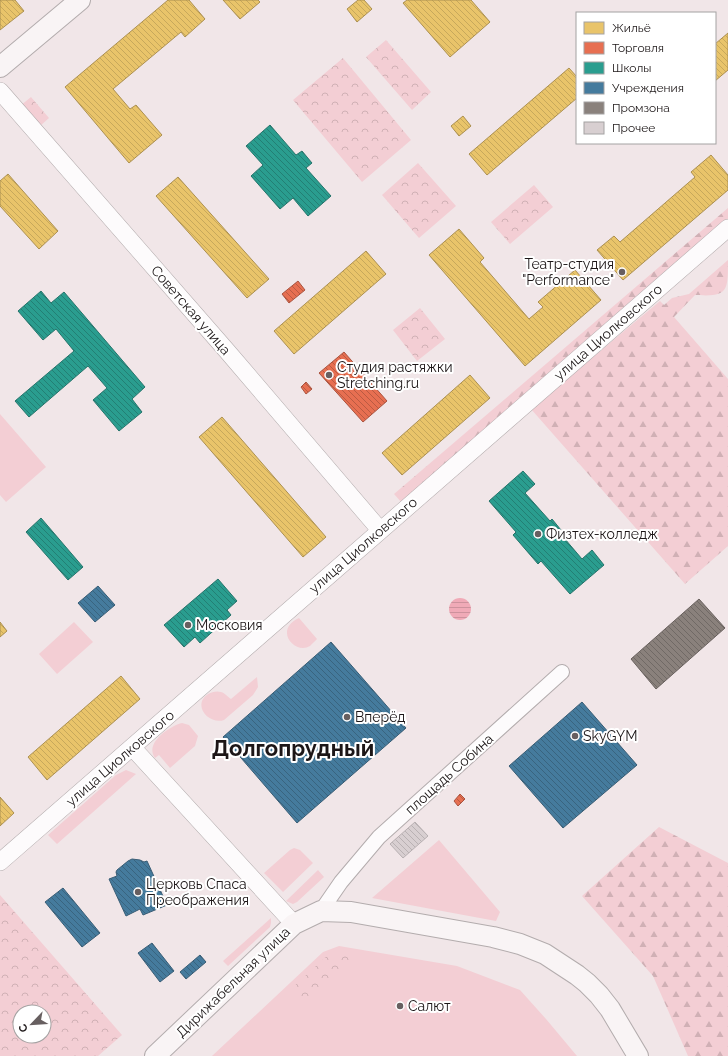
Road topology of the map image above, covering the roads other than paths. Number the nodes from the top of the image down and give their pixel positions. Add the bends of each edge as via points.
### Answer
1 (80, 0) edge
2 (0, 67) edge
3 (0, 91) edge
4 (728, 228) edge
5 (380, 530) junction
6 (562, 672) dead end
7 (132, 747) junction
8 (0, 862) edge
9 (321, 911) junction
10 (294, 924) junction
11 (155, 1056) edge
12 (638, 1056) edge

1 - 2 main road
3 - 5 street, Советская улица
4 - 5 street, улица Циолковского
5 - 7 street, улица Циолковского
6 - 9 street, площадь Собина via 379,837 341,882
7 - 8 street, улица Циолковского
7 - 10 street
9 - 10 main road, Дирижабельная улица
9 - 12 main road via 351,912 493,937 545,954 577,974 599,994
10 - 11 main road, Дирижабельная улица

